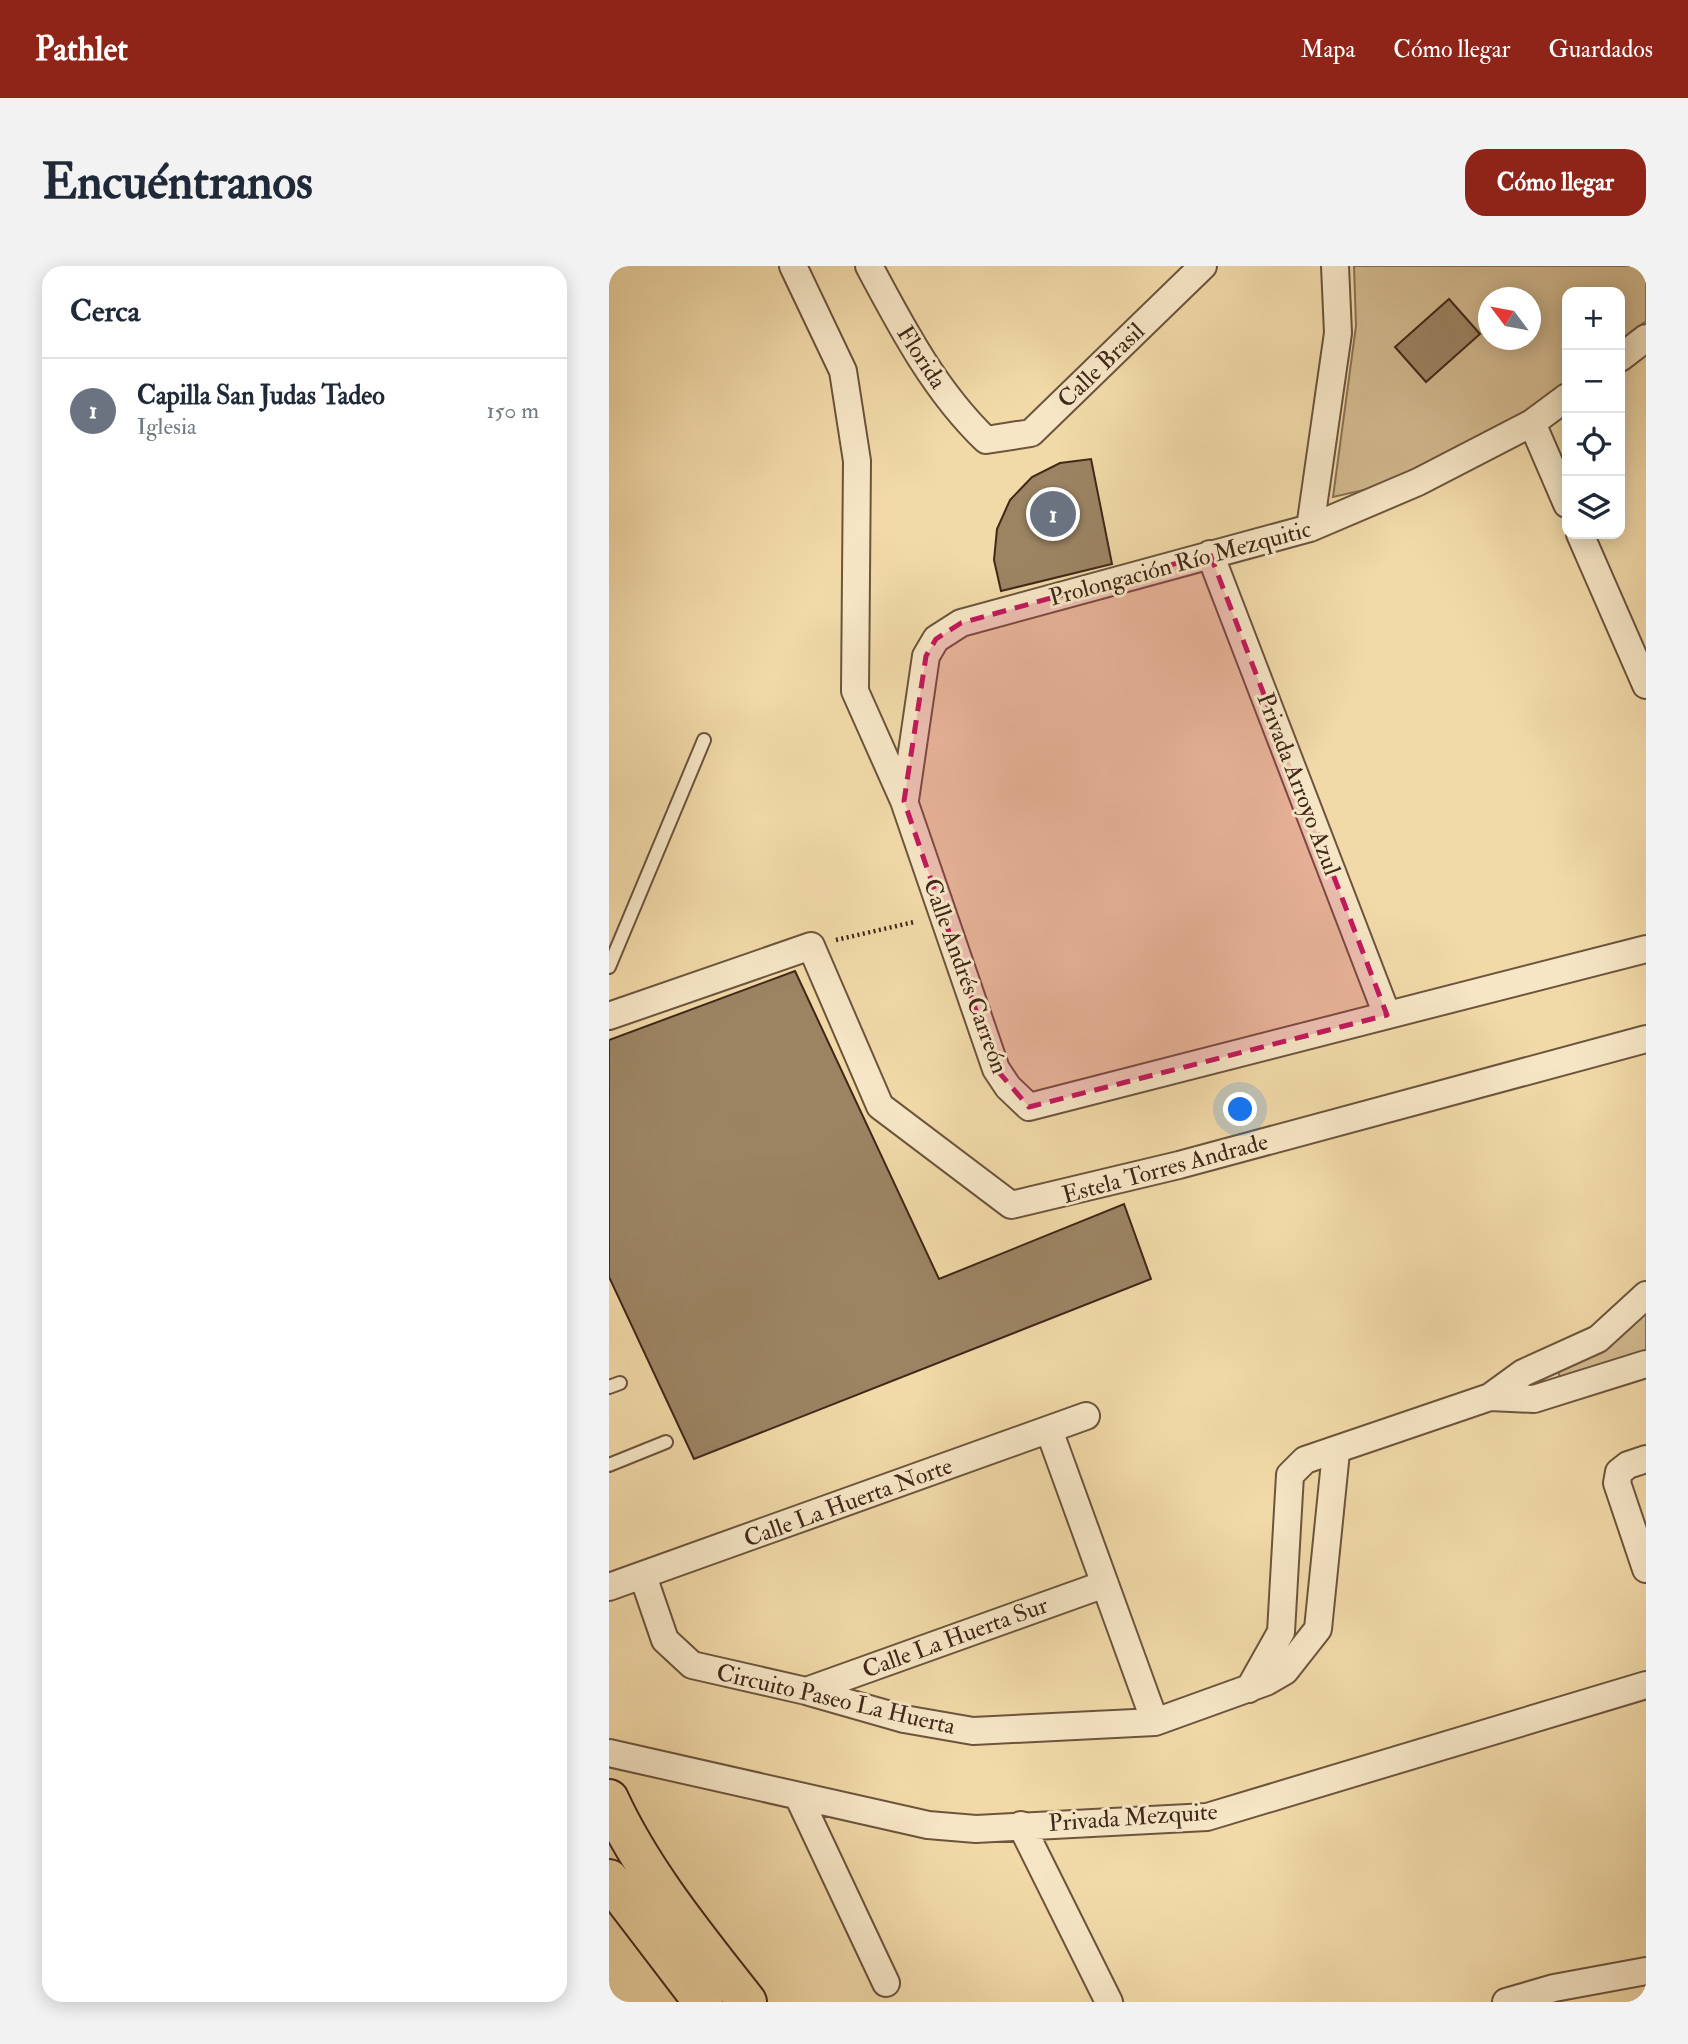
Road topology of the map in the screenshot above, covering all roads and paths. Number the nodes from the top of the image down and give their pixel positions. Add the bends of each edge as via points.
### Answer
1 (793, 266) edge
2 (869, 266) edge
3 (1203, 266) edge
4 (1335, 266) edge
5 (1646, 338) edge
6 (1625, 354) edge
7 (1562, 401) edge
8 (1532, 423) junction
9 (986, 440) joint
10 (1562, 492) edge
11 (1310, 528) junction
12 (1582, 539) edge
13 (1210, 554) junction
14 (1646, 685) edge
15 (704, 740) dead end
16 (904, 801) junction
17 (914, 922) dead end
18 (811, 946) junction
19 (1646, 949) edge
20 (609, 967) edge
21 (1387, 1015) junction
22 (609, 1016) edge
23 (1646, 1039) edge
24 (1646, 1295) edge
25 (1646, 1364) edge
26 (1490, 1397) junction
27 (1086, 1416) dead end
28 (1049, 1430) junction
29 (666, 1442) dead end
30 (1336, 1452) junction
31 (1646, 1459) edge
32 (609, 1465) edge
33 (1646, 1569) edge
34 (643, 1576) junction
35 (1105, 1584) junction
36 (609, 1587) edge
37 (1646, 1685) edge
38 (806, 1691) junction
39 (1248, 1691) junction
40 (1155, 1722) junction
41 (609, 1753) edge
42 (798, 1796) junction
43 (609, 1799) edge
44 (1021, 1825) junction
45 (609, 1879) edge
46 (1646, 1971) edge
47 (886, 1983) dead end
48 (703, 2002) edge
49 (747, 2002) edge
50 (1108, 2002) edge
51 (1506, 2002) edge

1 - 16 street, Calle Andrés Carreón via 843,372 857,461 855,691
2 - 9 street, Florida via 913,348 964,418
3 - 9 street, Calle Brasil via 1031,433
4 - 11 street via 1338,333
5 - 6 street
7 - 8 street, Prolongación Río Mezquitic
8 - 10 street
8 - 11 street, Prolongación Río Mezquitic via 1418,482
11 - 13 street, Prolongación Río Mezquitic
12 - 14 street
13 - 16 street, Prolongación Río Mezquitic via 961,623 936,639 926,656
13 - 21 street, Privada Arroyo Azul
15 - 20 lane
16 - 21 street, Calle Andrés Carreón via 996,1069 1029,1107
17 - 18 path
18 - 22 street
18 - 23 street, Estela Torres Andrade via 880,1105 1011,1205
19 - 21 street, Calle Andrés Carreón
24 - 26 street via 1598,1339 1523,1373
25 - 26 street via 1534,1399
26 - 30 street
27 - 28 street, Calle La Huerta Norte
28 - 34 street, Calle La Huerta Norte
28 - 35 street
29 - 32 lane
30 - 39 street, Circuito Paseo La Huerta via 1318,1629 1285,1671
30 - 39 street via 1305,1460 1290,1475 1281,1632
31 - 33 street via 1627,1465 1619,1472 1617,1483
34 - 36 street, Calle La Huerta Norte
34 - 38 street, Circuito Paseo La Huerta via 665,1640 692,1665
35 - 38 street, Calle La Huerta Sur
35 - 40 street
37 - 44 street, Privada Mezquite via 1207,1817
38 - 40 street, Circuito Paseo La Huerta via 904,1719 973,1731
39 - 40 street, Circuito Paseo La Huerta
41 - 42 street, Privada Mezquite
42 - 44 street, Privada Mezquite via 928,1825 976,1829
42 - 47 street
43 - 49 main road via 648,1869
44 - 50 street
45 - 48 main road
46 - 51 street

